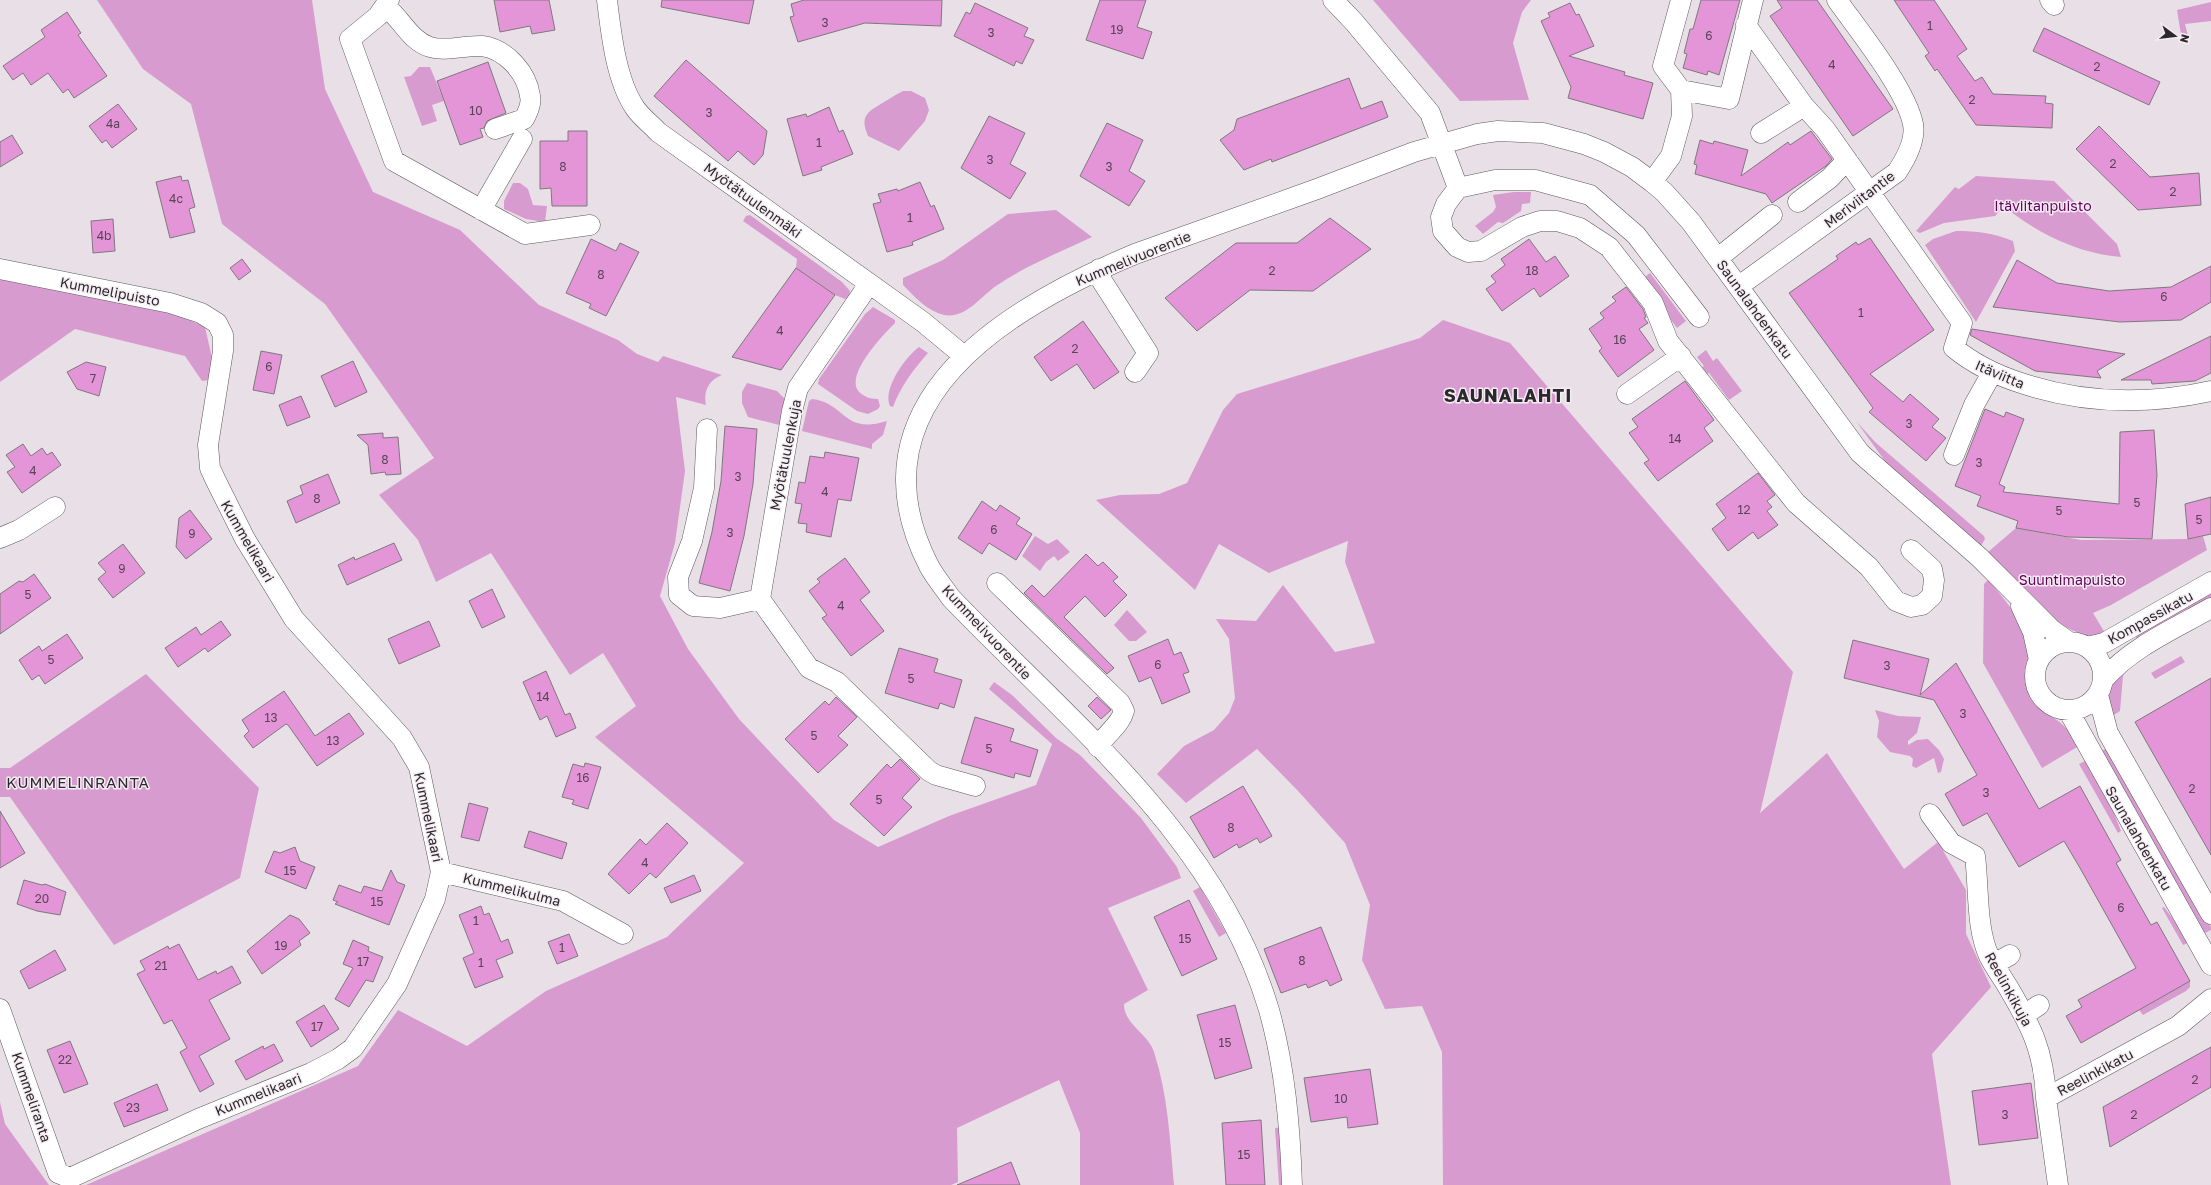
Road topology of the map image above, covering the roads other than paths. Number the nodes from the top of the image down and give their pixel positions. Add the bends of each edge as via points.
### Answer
1 (607, 0) edge
2 (1333, 0) edge
3 (1681, 0) edge
4 (1753, 0) edge
5 (1837, 0) edge
6 (387, 3) edge
7 (1746, 25) junction
8 (1681, 90) junction
9 (1804, 106) junction
10 (495, 129) dead end
11 (1761, 133) dead end
12 (522, 139) dead end
13 (1442, 142) junction
14 (1847, 160) junction
15 (1652, 182) junction
16 (1458, 188) junction
17 (1870, 192) junction
18 (1798, 202) dead end
19 (481, 210) junction
20 (1772, 215) dead end
21 (590, 226) dead end
22 (1718, 258) junction
23 (0, 269) edge
24 (1099, 269) junction
25 (869, 284) junction
26 (1739, 286) junction
27 (1699, 317) dead end
28 (217, 323) joint
29 (964, 356) junction
30 (1681, 356) junction
31 (1135, 372) dead end
32 (1992, 373) junction
33 (2211, 391) edge
34 (1627, 394) dead end
35 (707, 429) dead end
36 (1954, 455) dead end
37 (55, 507) dead end
38 (0, 538) edge
39 (1911, 550) dead end
40 (2211, 582) edge
41 (997, 583) dead end
42 (2015, 594) junction
43 (760, 600) junction
44 (2211, 608) edge
45 (2078, 644) junction
46 (2039, 660) junction
47 (2101, 687) junction
48 (2068, 710) junction
49 (1098, 747) junction
50 (975, 786) dead end
51 (1930, 814) dead end
52 (441, 872) junction
53 (2211, 914) edge
54 (623, 934) dead end
55 (2211, 965) edge
56 (2211, 999) edge
57 (0, 1009) edge
58 (2211, 1019) edge
59 (2178, 1026) junction
60 (2046, 1098) junction
61 (70, 1178) joint
62 (1292, 1185) edge
63 (2058, 1185) edge

1 - 25 street, Myötätuulenmäki via 611,31 625,92 635,109 658,132
2 - 13 street via 1430,113
3 - 8 street via 1663,66
4 - 7 street
5 - 17 street, Meriviitantie via 1904,101 1913,126 1908,155 1897,172
6 - 10 street via 415,39 430,47 484,46 515,63 524,76 531,96 530,108 524,119
6 - 19 street via 378,16 350,39 394,161
7 - 8 street via 1729,99
7 - 9 street
8 - 15 street via 1682,116 1671,156
9 - 11 street
9 - 14 street via 1825,128
12 - 19 street
13 - 15 street, Saunalahdenkatu via 1498,131 1524,131 1558,136 1604,152 1632,167
13 - 16 street
13 - 24 street, Kummelivuorentie
14 - 17 street
14 - 18 street via 1830,178
15 - 22 street, Saunalahdenkatu via 1687,217
16 - 27 street via 1495,180 1535,180 1590,195 1636,235
16 - 30 street via 1446,204 1441,217 1443,231 1457,247 1468,252 1481,251 1522,227 1540,221 1557,221 1580,228 1609,247 1654,303 1668,341
17 - 26 street, Meriviitantie
17 - 32 street, Itäviitta via 1962,323 1954,348
19 - 21 street via 525,234
20 - 22 street
22 - 26 street, Saunalahdenkatu
23 - 28 street, Kummelipuisto via 170,303 201,313
24 - 29 street, Kummelivuorentie via 1019,312
24 - 31 street via 1102,282 1148,353
25 - 29 street, Myötätuulenmäki via 923,322
25 - 43 street, Myötätuulenkuja via 798,388
26 - 42 street, Saunalahdenkatu via 1860,453 1979,557
28 - 52 street, Kummelikaari via 223,335 224,351 208,445 210,468 245,539 294,619 402,738 419,767
29 - 49 street, Kummelivuorentie via 931,396 916,425 911,442 908,510 918,540 929,567 951,598
30 - 34 street
30 - 39 street via 1796,503 1869,567 1896,601 1911,607 1922,605 1932,596 1934,580 1932,568
32 - 33 street, Itäviitta via 2042,390 2102,400 2156,400
32 - 36 street via 1974,405
35 - 43 street via 704,488 692,541 678,577 679,595 693,606 720,608
37 - 38 street via 19,530
40 - 45 street, Kompassikatu via 2104,643
41 - 49 street via 1120,703 1124,711 1121,721 1104,736
42 - 45 street, Saunalahdenkatu via 2052,630
42 - 46 street, Saunalahdenkatu via 2033,632
43 - 50 street via 809,668 838,682 929,771
44 - 47 street, Kompassikatu via 2130,655 2115,666
45 - 46 street via 2055,645
45 - 47 street via 2093,651 2102,664
46 - 48 street via 2035,677 2040,693 2051,705
47 - 48 street via 2082,708
47 - 53 street, Saunalahdenkatu via 2108,733
48 - 55 street, Saunalahdenkatu
49 - 62 street, Kummelivuorentie via 1154,805 1196,860 1223,904 1250,959 1269,1011 1282,1068 1290,1133
51 - 60 street, Reelinkikuja via 1951,843 1974,856 1980,931 2002,959 2031,1010 2045,1076
52 - 54 street, Kummelikulma via 563,901
52 - 61 street, Kummelikaari via 435,899 397,984 353,1048 310,1073 198,1119
56 - 59 street, Reelinkikatu
57 - 61 street, Kummeliranta via 58,1173
58 - 59 street, Reelinkikatu
59 - 60 street, Reelinkikatu
60 - 63 street, Reelinkikatu via 2047,1166

